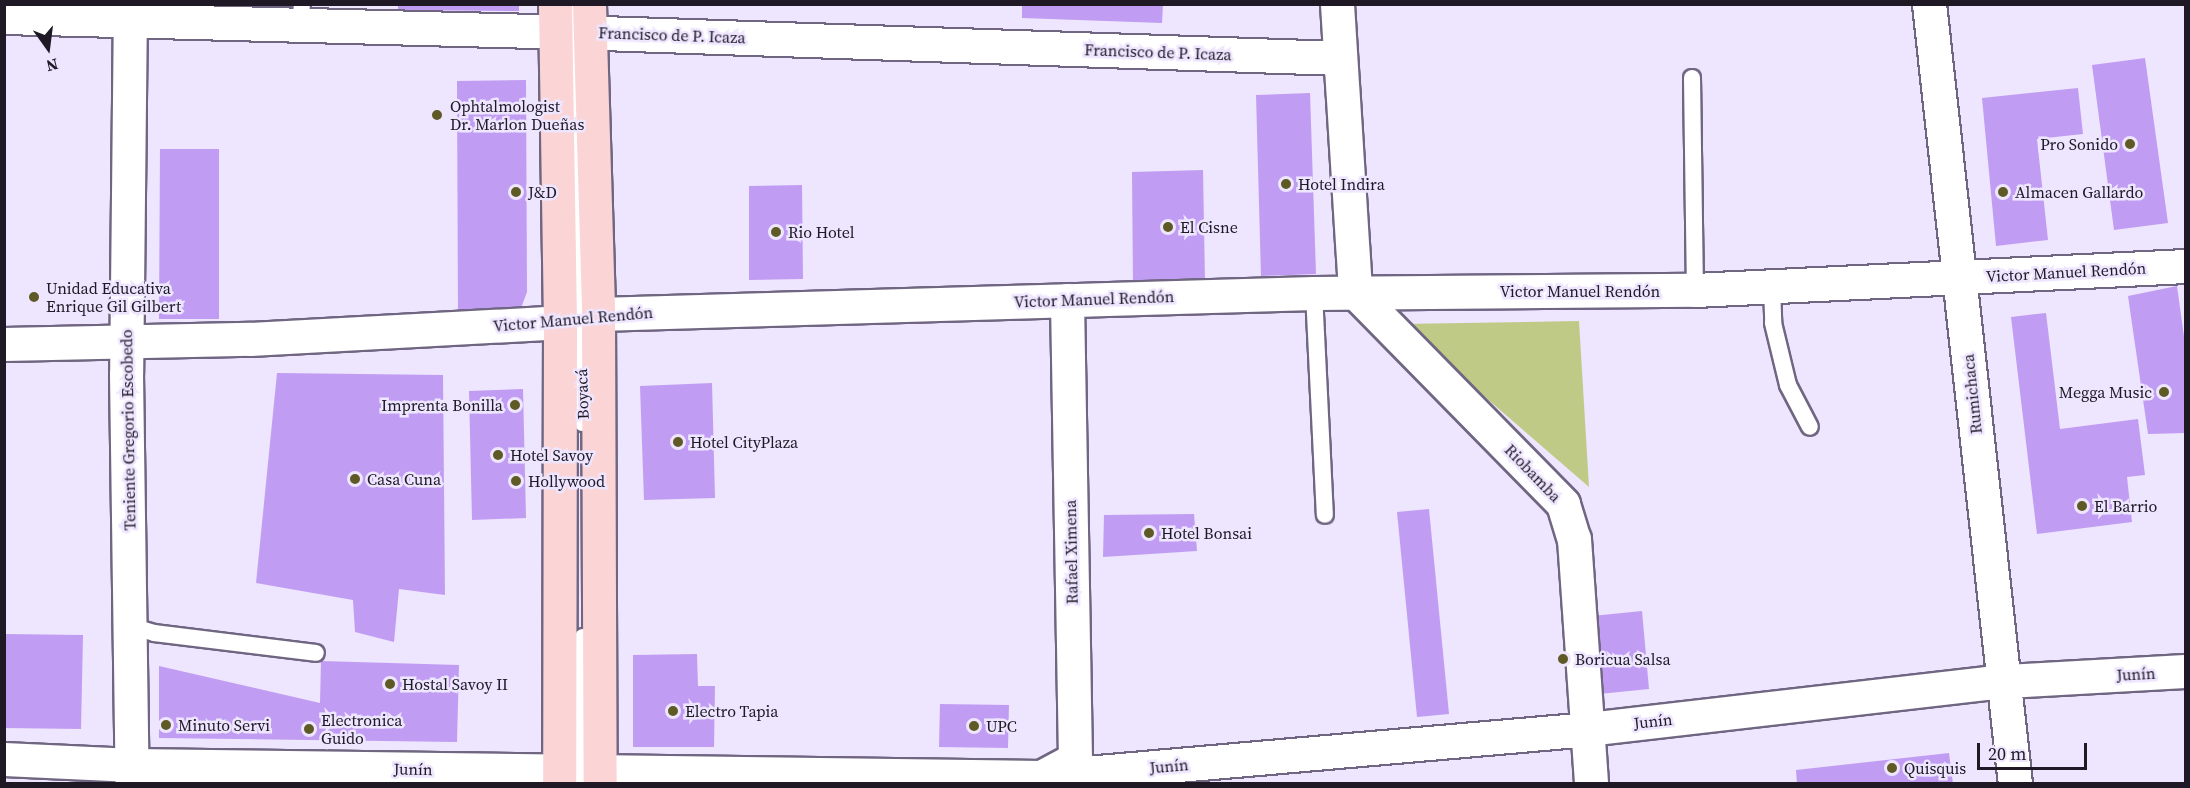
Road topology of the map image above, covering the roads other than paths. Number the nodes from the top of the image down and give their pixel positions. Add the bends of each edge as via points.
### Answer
1 (1337, 4) edge
2 (1929, 4) edge
3 (130, 12) edge
4 (301, 15) edge
5 (4, 17) edge
6 (572, 18) edge
7 (1340, 58) junction
8 (1692, 78) dead end
9 (2186, 266) edge
10 (1959, 278) junction
11 (1772, 286) junction
12 (1695, 290) junction
13 (1355, 292) junction
14 (1314, 293) junction
15 (1067, 300) junction
16 (579, 317) junction
17 (126, 341) junction
18 (4, 344) edge
19 (1810, 427) dead end
20 (1325, 515) dead end
21 (130, 626) junction
22 (316, 653) dead end
23 (2186, 671) edge
24 (2005, 681) junction
25 (1588, 729) junction
26 (4, 759) edge
27 (133, 774) edge
28 (580, 777) edge
29 (1041, 780) edge
30 (1591, 783) edge
31 (2015, 783) edge

1 - 7 street
2 - 10 street, Rumichaca
3 - 4 street, Francisco de P. Icaza
3 - 5 street, Francisco de P. Icaza
3 - 17 street, Teniente Gregorio Escobedo
4 - 6 street, Francisco de P. Icaza
6 - 7 street, Francisco de P. Icaza
6 - 16 main road, Boyacá
7 - 13 street
8 - 12 lane
9 - 10 street, Victor Manuel Rendón
10 - 11 street, Victor Manuel Rendón
10 - 24 street, Rumichaca
11 - 12 street, Victor Manuel Rendón
11 - 19 lane via 1773,323 1788,385
12 - 13 street, Victor Manuel Rendón
13 - 14 street, Victor Manuel Rendón
13 - 25 street, Riobamba via 1563,504 1574,538
14 - 15 street, Victor Manuel Rendón
14 - 20 lane
15 - 16 street, Victor Manuel Rendón
15 - 29 street, Rafael Ximena via 1075,759
16 - 17 street, Victor Manuel Rendón via 250,339
16 - 28 main road, Boyacá
17 - 18 street, Victor Manuel Rendón
17 - 21 street, Teniente Gregorio Escobedo
21 - 22 lane via 154,633
21 - 27 street, Teniente Gregorio Escobedo
23 - 24 street, Junín
24 - 25 street, Junín
24 - 31 street, Rumichaca
25 - 29 street, Junín
25 - 30 street, Riobamba
26 - 27 street, Junín
27 - 28 street, Junín
28 - 29 street, Junín

